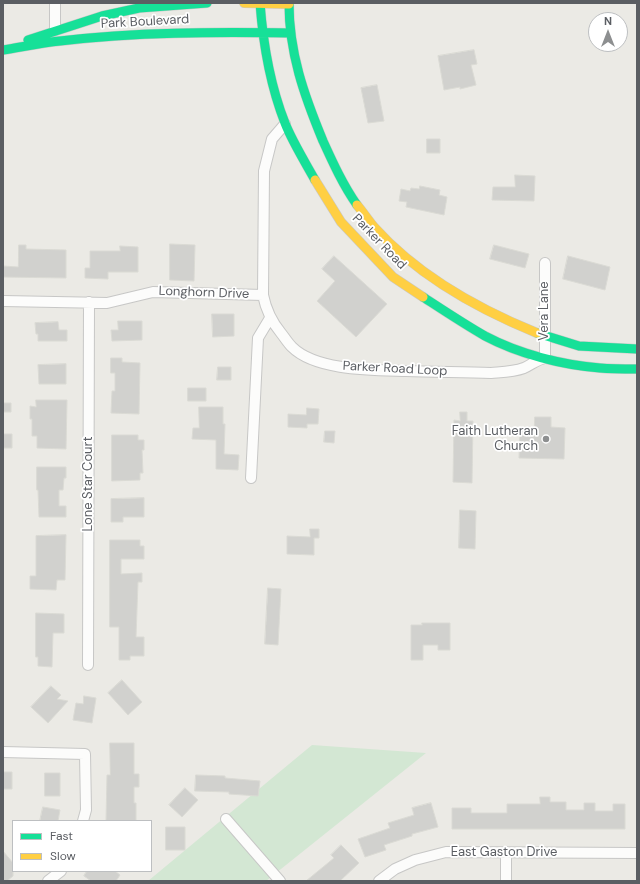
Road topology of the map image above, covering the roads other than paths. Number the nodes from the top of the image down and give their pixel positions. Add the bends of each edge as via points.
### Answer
1 (55, 3) edge
2 (207, 3) edge
3 (244, 3) edge
4 (260, 3) edge
5 (289, 3) edge
6 (56, 30) junction
7 (262, 33) junction
8 (290, 34) junction
9 (3, 50) edge
10 (285, 124) junction
11 (545, 263) dead end
12 (263, 295) junction
13 (3, 301) edge
14 (89, 302) junction
15 (270, 318) junction
16 (545, 335) junction
17 (637, 349) edge
18 (545, 358) junction
19 (637, 369) edge
20 (251, 478) dead end
21 (88, 665) dead end
22 (3, 752) edge
23 (226, 819) dead end
24 (83, 820) edge
25 (506, 852) junction
26 (637, 853) edge
27 (60, 872) edge
28 (48, 881) edge
29 (280, 881) edge
30 (379, 881) edge
31 (506, 881) edge

1 - 6 street
2 - 6 main road, Park Boulevard via 139,8
3 - 4 main road
4 - 5 main road
4 - 7 main road, Parker Road
5 - 8 main road, Parker Road
6 - 9 main road, Park Boulevard
7 - 8 main road, Park Boulevard
7 - 9 main road, Park Boulevard via 120,35 65,40
7 - 10 main road, Parker Road
8 - 16 main road, Parker Road via 305,95 337,173 357,206 407,259 486,311
10 - 12 street, Parker Road Loop via 272,139 264,170
10 - 18 main road, Parker Road via 304,162 341,222 393,276 486,336
11 - 16 street, Vera Lane
12 - 14 street, Longhorn Drive via 153,292 107,303
12 - 15 street, Parker Road Loop
13 - 14 street, Longhorn Drive
14 - 21 street, Lone Star Court
15 - 18 street, Parker Road Loop via 293,348 300,353 339,367 364,370 508,372
15 - 20 street via 258,338
16 - 17 main road, Parker Road via 571,344
16 - 18 street, Vera Lane
18 - 19 main road, Parker Road via 600,368
22 - 24 street via 85,754 86,810
23 - 29 street
25 - 26 street, East Gaston Drive
25 - 30 street, East Gaston Drive via 446,852 408,863
25 - 31 street
27 - 28 street

